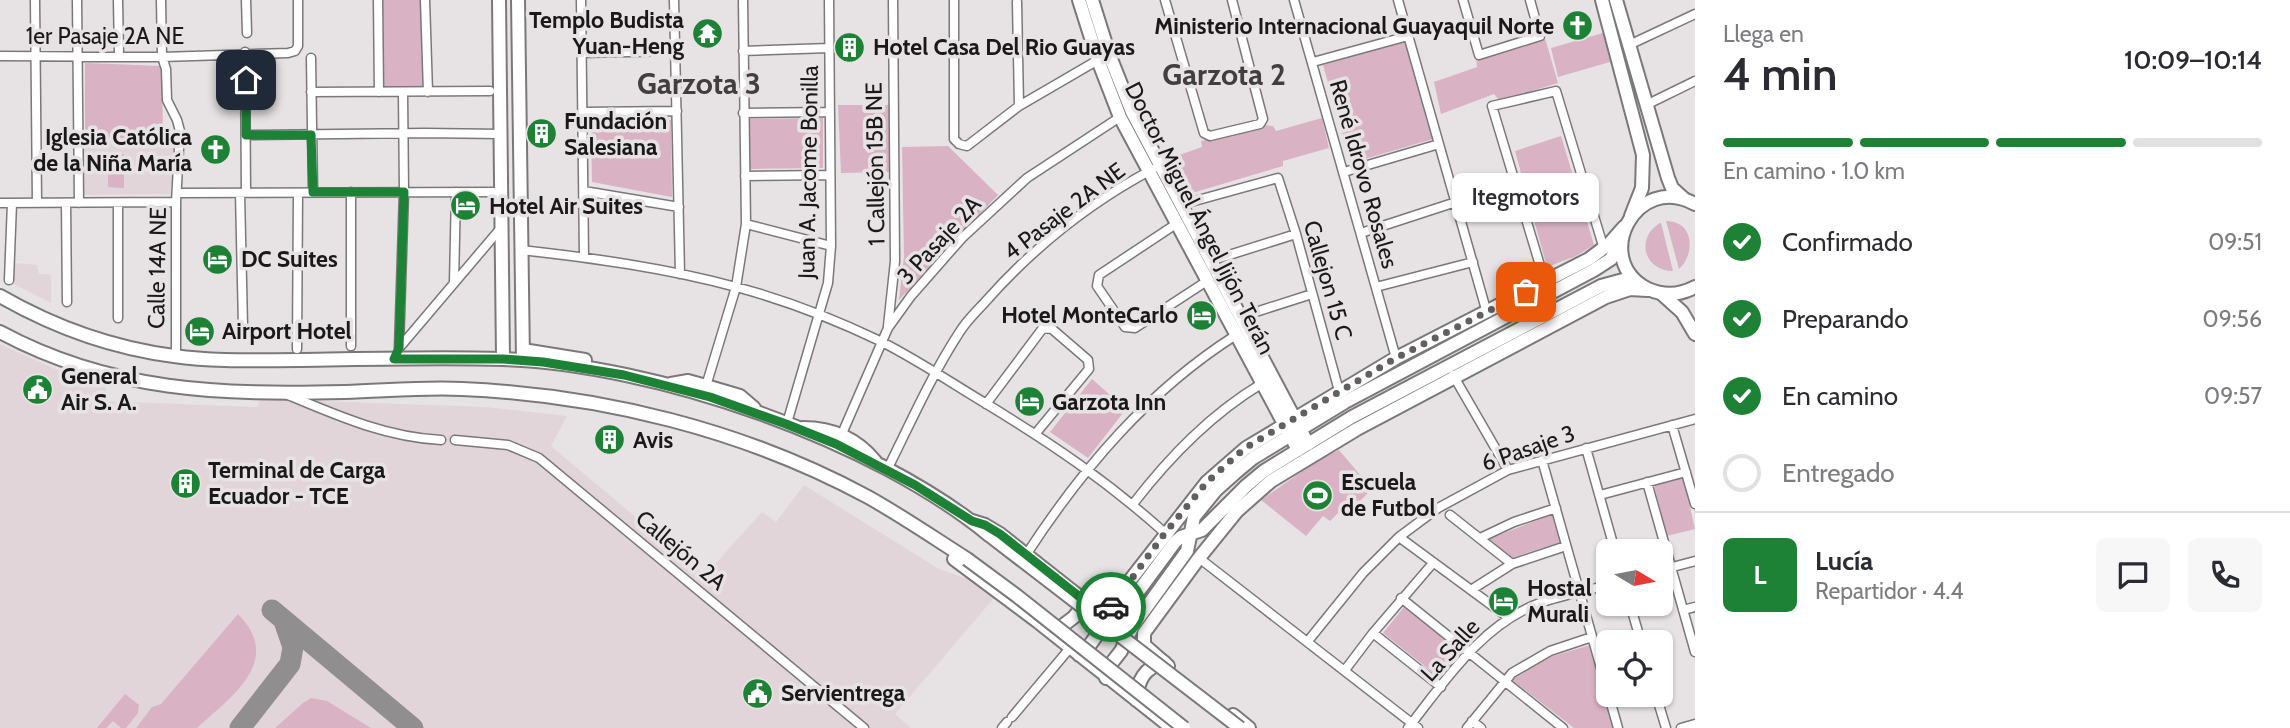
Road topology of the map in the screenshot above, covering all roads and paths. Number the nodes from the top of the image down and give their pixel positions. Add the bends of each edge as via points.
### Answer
1 (35, 0) edge
2 (77, 0) edge
3 (118, 0) edge
4 (161, 0) edge
5 (246, 0) edge
6 (298, 0) edge
7 (378, 0) edge
8 (425, 0) edge
9 (499, 0) edge
10 (518, 0) edge
11 (581, 0) edge
12 (674, 0) edge
13 (743, 0) edge
14 (829, 0) edge
15 (893, 0) edge
16 (954, 0) edge
17 (1079, 0) edge
18 (1092, 0) edge
19 (1165, 0) edge
20 (1232, 0) edge
21 (1398, 0) edge
22 (1464, 0) edge
23 (1530, 0) edge
24 (1601, 0) edge
25 (1616, 0) edge
26 (1298, 1) edge
27 (1017, 2) dead end
28 (1695, 14) edge
29 (247, 33) dead end
30 (1408, 36) junction
31 (1629, 45) junction
32 (829, 48) junction
33 (675, 51) junction
34 (743, 51) junction
35 (245, 52) junction
36 (583, 53) junction
37 (0, 56) edge
38 (36, 56) junction
39 (78, 56) junction
40 (119, 56) junction
41 (162, 57) junction
42 (311, 58) dead end
43 (1098, 60) junction
44 (1313, 62) junction
45 (1695, 81) edge
46 (491, 91) dead end
47 (311, 92) junction
48 (379, 92) junction
49 (428, 92) junction
50 (403, 93) junction
51 (1646, 105) junction
52 (1019, 106) junction
53 (677, 111) junction
54 (583, 112) junction
55 (830, 112) junction
56 (743, 113) junction
57 (1120, 117) junction
58 (403, 133) junction
59 (500, 134) junction
60 (246, 135) junction
61 (311, 135) junction
62 (1440, 144) junction
63 (1154, 169) junction
64 (1344, 173) junction
65 (831, 175) junction
66 (745, 176) junction
67 (584, 191) junction
68 (298, 192) junction
69 (313, 192) junction
70 (351, 192) junction
71 (404, 192) junction
72 (456, 192) junction
73 (501, 192) junction
74 (243, 193) junction
75 (177, 198) junction
76 (1690, 201) edge
77 (1456, 202) junction
78 (0, 203) edge
79 (12, 203) junction
80 (37, 203) junction
81 (66, 203) junction
82 (79, 203) junction
83 (118, 203) junction
84 (1180, 205) junction
85 (679, 207) junction
86 (1628, 221) junction
87 (746, 224) junction
88 (1176, 224) junction
89 (502, 227) junction
90 (1361, 233) junction
91 (1296, 234) junction
92 (1622, 239) junction
93 (831, 246) junction
94 (1604, 248) junction
95 (522, 250) junction
96 (584, 257) junction
97 (1210, 261) junction
98 (1473, 262) junction
99 (680, 274) junction
100 (9, 280) dead end
101 (1206, 281) junction
102 (1545, 282) junction
103 (454, 284) junction
104 (1640, 284) junction
105 (736, 287) junction
106 (1376, 287) junction
107 (1695, 287) edge
108 (1658, 293) junction
109 (1312, 294) junction
110 (0, 296) edge
111 (67, 302) dead end
112 (1487, 313) junction
113 (819, 314) junction
114 (1240, 317) junction
115 (118, 318) dead end
116 (243, 326) dead end
117 (888, 328) junction
118 (0, 332) edge
119 (1695, 334) edge
120 (1236, 335) junction
121 (881, 342) junction
122 (351, 346) dead end
123 (297, 349) dead end
124 (397, 353) junction
125 (523, 355) junction
126 (176, 356) junction
127 (1396, 358) junction
128 (503, 359) junction
129 (1452, 372) junction
130 (936, 373) junction
131 (1262, 384) junction
132 (665, 385) junction
133 (706, 386) junction
134 (1339, 391) junction
135 (285, 393) junction
136 (986, 404) junction
137 (759, 413) junction
138 (1695, 419) edge
139 (1672, 425) junction
140 (792, 426) junction
141 (1292, 427) junction
142 (1037, 433) junction
143 (841, 436) junction
144 (441, 440) dead end
145 (455, 440) dead end
146 (1303, 447) junction
147 (1586, 448) junction
148 (1542, 460) junction
149 (882, 467) junction
150 (1087, 468) junction
151 (1508, 470) junction
152 (1686, 472) junction
153 (1647, 482) junction
154 (1600, 495) junction
155 (1133, 503) junction
156 (1695, 504) edge
157 (1556, 508) junction
158 (1450, 515) dead end
159 (972, 521) junction
160 (1165, 533) junction
161 (1190, 535) junction
162 (1399, 537) junction
163 (1480, 538) junction
164 (1612, 539) edge
165 (1663, 539) edge
166 (937, 541) junction
167 (1566, 546) junction
168 (1026, 555) junction
169 (1199, 558) junction
170 (1695, 561) edge
171 (1433, 563) junction
172 (1512, 564) junction
173 (1673, 566) edge
174 (1673, 574) edge
175 (1596, 588) edge
176 (1471, 590) junction
177 (1579, 593) junction
178 (1401, 598) junction
179 (1086, 602) junction
180 (1695, 607) edge
181 (1683, 610) junction
182 (1508, 618) junction
183 (1052, 633) junction
184 (1373, 633) junction
185 (1592, 638) junction
186 (1308, 642) junction
187 (1074, 651) junction
188 (1470, 652) junction
189 (1695, 652) edge
190 (1164, 662) junction
191 (1345, 670) junction
192 (1106, 678) junction
193 (1506, 681) junction
194 (1441, 687) junction
195 (1136, 701) junction
196 (1660, 707) edge
197 (1553, 720) junction
198 (1007, 722) edge
199 (1469, 724) edge
200 (1695, 724) edge
201 (1413, 726) edge
202 (864, 728) edge
203 (1172, 728) edge
204 (1184, 728) edge
205 (1240, 728) edge
206 (1249, 728) edge
207 (1481, 728) edge
208 (1547, 728) edge
209 (1563, 728) edge
210 (1618, 728) edge
211 (1666, 728) edge
212 (1681, 728) edge

1 - 38 street
2 - 39 street
3 - 40 street
4 - 41 street, Calle 14A NE
5 - 29 street
6 - 35 street, 1er Pasaje 2A NE via 295,51
7 - 48 street
8 - 49 street
9 - 59 main road
10 - 95 main road
11 - 36 street
12 - 33 street
13 - 34 street
14 - 32 street, Juan A. Jacome Bonilla
15 - 117 street, 1 Callejón 15B NE via 895,261
16 - 52 street via 954,139 967,146
17 - 43 main road, Doctor Miguel Ángel Jijón Terán
18 - 63 main road, Doctor Miguel Ángel Jijón Terán
19 - 20 street via 1204,133 1210,136 1261,124 1263,119
21 - 30 street
22 - 23 street via 1479,55 1539,36
24 - 86 main road via 1643,155 1642,188
25 - 31 main road
26 - 44 street, René Idrovo Rosales
27 - 52 street
28 - 31 street
30 - 44 street
30 - 62 street
31 - 51 main road
32 - 34 street
32 - 55 street, Juan A. Jacome Bonilla
33 - 36 street
33 - 53 street
34 - 56 street
35 - 41 street, 1er Pasaje 2A NE
35 - 60 street
36 - 54 street
37 - 38 street, 1er Pasaje 2A NE
38 - 39 street, 1er Pasaje 2A NE
38 - 80 street
39 - 40 street, 1er Pasaje 2A NE
39 - 82 street
40 - 41 street, 1er Pasaje 2A NE
41 - 75 street, Calle 14A NE via 167,100 180,131
42 - 47 street
43 - 52 street
43 - 57 main road, Doctor Miguel Ángel Jijón Terán
44 - 64 street, René Idrovo Rosales
45 - 51 street
46 - 49 street
47 - 48 street
47 - 61 street
48 - 50 street
49 - 50 street
50 - 58 street
51 - 76 main road via 1672,188
53 - 54 street
53 - 85 street
54 - 67 street
55 - 56 street
55 - 65 street, Juan A. Jacome Bonilla
56 - 66 street
57 - 63 main road, Doctor Miguel Ángel Jijón Terán
57 - 117 street, 3 Pasaje 2A via 1027,178 962,237
58 - 59 street
58 - 61 street
58 - 71 street
59 - 73 main road
60 - 61 street
60 - 74 street
61 - 69 street
62 - 64 street
62 - 77 street
63 - 84 main road, Doctor Miguel Ángel Jijón Terán
63 - 88 main road, Doctor Miguel Ángel Jijón Terán
63 - 130 street, 4 Pasaje 2A NE via 1085,212 1023,262 960,330
64 - 90 street, René Idrovo Rosales
65 - 66 street
65 - 93 street, Juan A. Jacome Bonilla
66 - 87 street
67 - 85 street
67 - 96 street
68 - 69 street
68 - 74 street
68 - 123 street
69 - 70 street
70 - 71 street
70 - 122 street
71 - 72 street
71 - 124 street
72 - 73 street
72 - 103 street
73 - 89 main road
74 - 75 street
74 - 116 street
75 - 83 street
75 - 126 street, Calle 14A NE
76 - 86 main road via 1666,197 1650,201
77 - 90 street
77 - 98 street
78 - 79 street
79 - 80 street
79 - 100 street
80 - 81 street
81 - 82 street
81 - 111 street
82 - 83 street
83 - 115 street
84 - 91 street, Callejon 15 C via 1276,178
84 - 97 main road, Doctor Miguel Ángel Jijón Terán
85 - 99 street
86 - 92 main road
86 - 94 main road
87 - 93 street
87 - 105 street
88 - 101 main road, Doctor Miguel Ángel Jijón Terán
88 - 101 street via 1099,275 1097,285 1125,327 1135,328
89 - 103 street
89 - 128 main road
90 - 106 street, René Idrovo Rosales
91 - 97 street
91 - 109 street, Callejon 15 C
92 - 104 main road via 1624,263
92 - 141 main road via 1611,259 1594,270
93 - 113 street, Juan A. Jacome Bonilla
94 - 102 main road
94 - 102 street via 1556,91 1492,106
95 - 96 street
95 - 125 main road
96 - 99 street
97 - 114 main road, Doctor Miguel Ángel Jijón Terán
98 - 106 street
98 - 112 street
99 - 105 street
101 - 120 main road, Doctor Miguel Ángel Jijón Terán
102 - 112 main road
103 - 124 street
104 - 108 main road
104 - 129 main road via 1623,279 1601,285
105 - 113 street
105 - 133 street
106 - 127 street, René Idrovo Rosales
107 - 108 main road
108 - 119 main road via 1682,312
108 - 129 main road via 1622,290
109 - 114 street
109 - 134 street, Callejon 15 C
110 - 126 main road via 78,333
112 - 127 main road
113 - 121 street
113 - 140 street, Juan A. Jacome Bonilla
114 - 141 main road, Doctor Miguel Ángel Jijón Terán
117 - 121 street, 3 Pasaje 2A
118 - 135 main road via 58,360 119,378 188,389
120 - 131 main road, Doctor Miguel Ángel Jijón Terán
120 - 150 street via 1152,400
121 - 130 street
121 - 143 street, 3 Pasaje 2A
124 - 126 main road via 243,360
124 - 128 main road
125 - 128 main road
125 - 132 main road via 619,366 624,375
127 - 134 main road
129 - 146 main road via 1352,417
129 - 151 street
129 - 169 main road via 1272,481 1237,511
130 - 136 street
130 - 149 street, 4 Pasaje 2A NE
131 - 141 main road, Doctor Miguel Ángel Jijón Terán
131 - 155 street via 1191,437
132 - 133 main road via 688,380
132 - 137 main road
133 - 137 main road via 740,396
134 - 141 main road
135 - 144 street via 368,427
135 - 166 main road via 460,389 577,400 634,411 788,459 866,496
136 - 142 street
136 - 142 street via 1043,328 1052,329 1088,360 1089,369
137 - 140 main road
138 - 139 street, 6 Pasaje 3
139 - 147 street, 6 Pasaje 3
139 - 152 street
140 - 143 main road via 824,428
140 - 149 main road
141 - 146 main road, Doctor Miguel Ángel Jijón Terán
141 - 160 main road via 1245,448 1207,482
141 - 161 main road via 1216,490 1194,517
142 - 150 street
143 - 149 main road via 862,446
145 - 202 street, Callejón 2A via 495,442 539,458
146 - 161 main road via 1264,471 1202,530
147 - 148 street, 6 Pasaje 3
147 - 154 street
148 - 151 street, 6 Pasaje 3
148 - 157 street
149 - 159 main road
150 - 155 street
150 - 168 street
151 - 162 street, 6 Pasaje 3 via 1438,508
152 - 153 street
152 - 156 street
153 - 154 street
153 - 165 street
154 - 164 street
155 - 160 street
157 - 163 street
157 - 167 street
158 - 163 street
159 - 168 main road via 985,525
159 - 205 main road, bridge
160 - 179 main road via 1111,607 1102,612
161 - 187 main road via 1175,542 1121,615 1099,632 1087,649
161 - 192 main road via 1187,551 1133,626
162 - 171 street
162 - 186 street, 6 Pasaje 3 via 1363,573
163 - 172 street
166 - 183 main road
166 - 204 main road, bridge via 1017,596
167 - 172 street
167 - 177 street
168 - 179 main road
169 - 186 street
169 - 190 main road via 1144,633 1147,648
170 - 173 street
171 - 176 street
171 - 178 street
172 - 176 street
174 - 181 street
175 - 177 street, La Salle
176 - 182 street
177 - 182 street, La Salle via 1540,603
177 - 185 street
178 - 184 street
178 - 188 street
179 - 183 main road
180 - 181 street
181 - 189 street
182 - 188 street, La Salle
183 - 187 main road
184 - 191 street
184 - 194 street
185 - 193 street via 1550,651
185 - 210 street
186 - 191 street
187 - 192 main road
187 - 198 street
188 - 193 street
188 - 194 street, La Salle
190 - 195 main road via 1145,671
190 - 206 main road
191 - 201 street
192 - 195 main road
193 - 197 street
193 - 199 street
194 - 201 street, La Salle
195 - 203 main road
196 - 211 street
197 - 208 street
197 - 209 street
199 - 207 street
200 - 212 street

